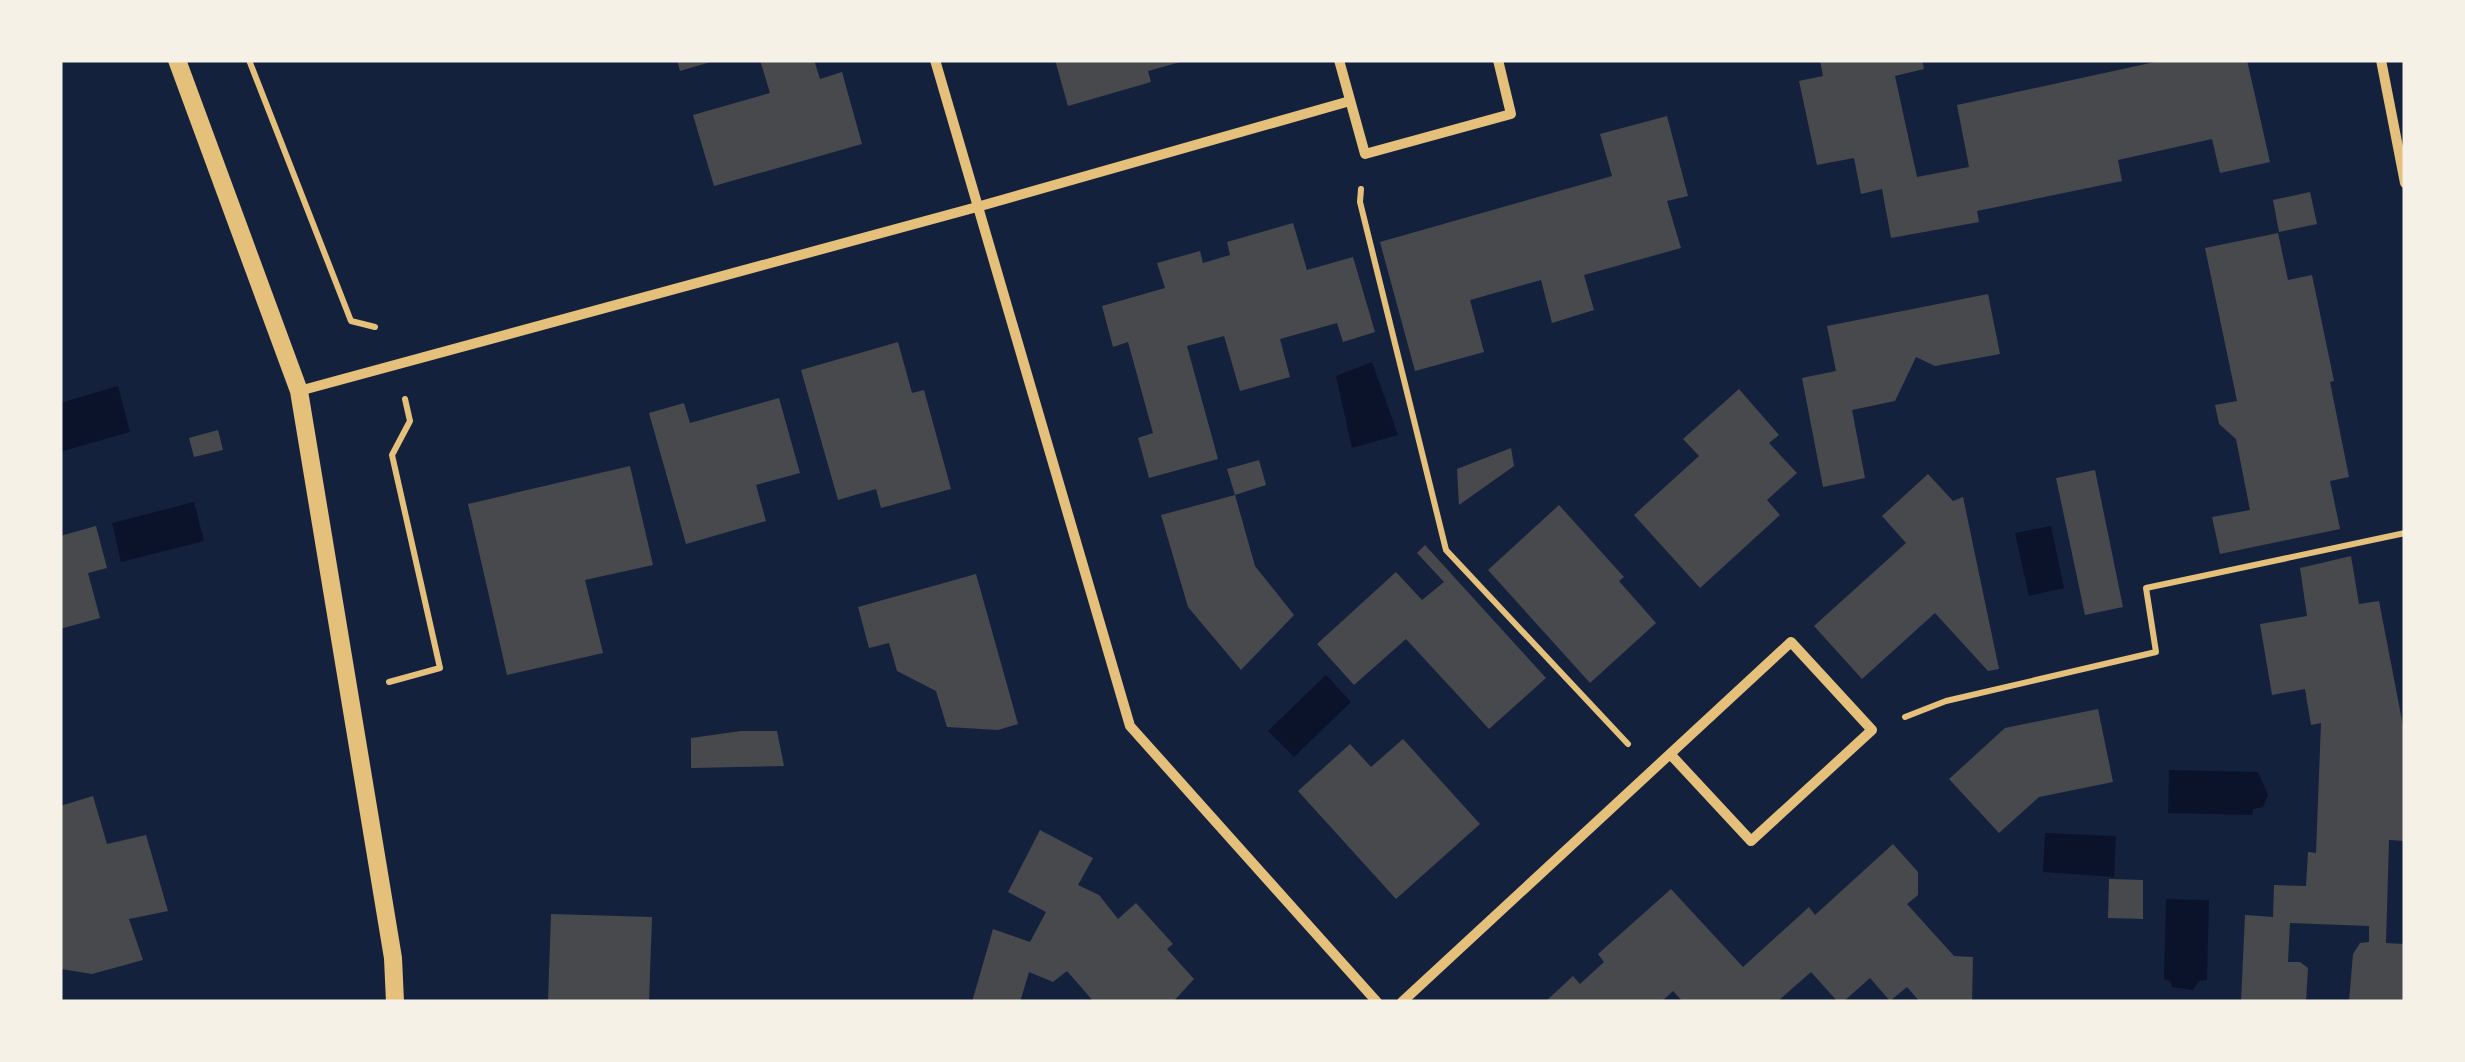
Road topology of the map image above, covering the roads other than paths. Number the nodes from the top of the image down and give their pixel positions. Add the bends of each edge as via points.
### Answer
1 (177, 60) edge
2 (934, 60) edge
3 (1339, 60) edge
4 (1498, 60) edge
5 (2381, 60) edge
6 (1350, 101) junction
7 (2405, 183) edge
8 (977, 207) junction
9 (299, 391) junction
10 (1672, 755) junction
11 (395, 1002) edge
12 (1377, 1002) edge
13 (1402, 1002) edge

1 - 9 street
2 - 8 street
3 - 6 street
4 - 6 street via 1511,114 1365,154
5 - 7 street
6 - 8 street
8 - 9 street
8 - 12 street via 1130,726
9 - 11 street
10 - 10 street via 1792,642 1872,730 1751,841
10 - 13 street

